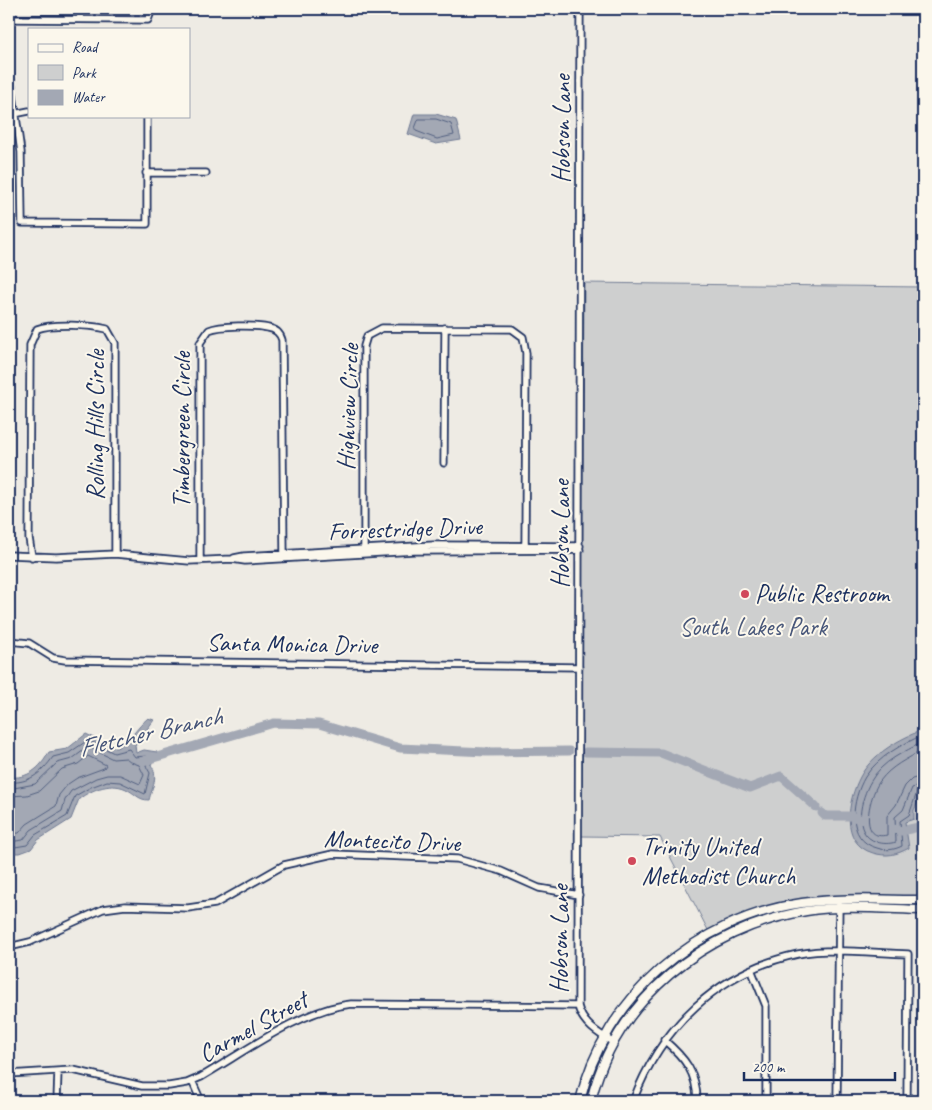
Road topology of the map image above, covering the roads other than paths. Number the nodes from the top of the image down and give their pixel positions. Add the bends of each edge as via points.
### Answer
1 (80, 9) edge
2 (152, 9) edge
3 (580, 9) edge
4 (9, 19) edge
5 (80, 19) junction
6 (9, 45) edge
7 (28, 110) edge
8 (16, 114) junction
9 (9, 115) edge
10 (147, 118) edge
11 (146, 173) junction
12 (206, 174) dead end
13 (445, 328) junction
14 (444, 463) dead end
15 (525, 548) junction
16 (580, 548) junction
17 (364, 551) junction
18 (115, 554) junction
19 (9, 555) edge
20 (32, 556) junction
21 (284, 556) junction
22 (200, 561) junction
23 (9, 641) edge
24 (579, 667) junction
25 (579, 895) junction
26 (923, 900) edge
27 (838, 904) junction
28 (923, 910) edge
29 (9, 947) edge
30 (838, 952) junction
31 (751, 969) junction
32 (578, 1006) junction
33 (606, 1038) junction
34 (664, 1040) junction
35 (614, 1043) junction
36 (58, 1071) junction
37 (9, 1074) edge
38 (192, 1081) junction
39 (57, 1101) edge
40 (201, 1101) edge
41 (580, 1101) edge
42 (591, 1101) edge
43 (633, 1101) edge
44 (697, 1101) edge
45 (766, 1101) edge
46 (837, 1101) edge
47 (907, 1101) edge

1 - 5 street
2 - 5 street via 148,20
3 - 16 street, Hobson Lane
4 - 5 street
6 - 8 street
7 - 8 street
8 - 9 street
8 - 11 street via 21,152 22,223 147,224
10 - 11 street
11 - 12 street
13 - 14 street
13 - 15 street, Highview Circle via 512,329 523,337 526,353
13 - 17 street, Highview Circle via 382,328 372,331 365,341
15 - 16 street, Forrestridge Drive
15 - 17 street, Forrestridge Drive
16 - 24 street, Hobson Lane
17 - 21 street, Forrestridge Drive
18 - 20 street, Forrestridge Drive
18 - 20 street, Rolling Hills Circle via 114,338 107,329 98,326 47,326 36,329 30,345 29,538
18 - 22 street, Forrestridge Drive
19 - 20 street, Forrestridge Drive
21 - 22 street, Forrestridge Drive via 245,561
21 - 22 street, Timbergreen Circle via 282,340 278,331 267,327 218,327 209,330 200,343
23 - 24 street, Santa Monica Drive via 29,643 53,658 65,660
24 - 25 street, Hobson Lane
25 - 29 street, Montecito Drive via 539,888 501,871 457,859 333,854 284,865 214,904 188,908 125,906 103,909 30,942
25 - 32 street, Hobson Lane
26 - 27 main road
27 - 28 main road
27 - 30 street
27 - 33 main road via 800,903 747,916 714,931 666,964 627,1004
27 - 35 main road via 752,925 702,950 652,990
30 - 31 street via 800,954
30 - 46 street
30 - 47 street via 908,954
31 - 34 street via 702,999
31 - 45 street via 766,1006
32 - 33 street, Hobson Lane via 583,1018
32 - 38 street, Carmel Street via 334,1006 312,1013
33 - 35 street, Hobson Lane
33 - 41 main road
34 - 43 street via 651,1060
34 - 44 street via 690,1067
35 - 42 main road
36 - 37 street, Carmel Street
36 - 38 street, Carmel Street via 90,1072 142,1086 169,1086
36 - 39 street
38 - 40 street

